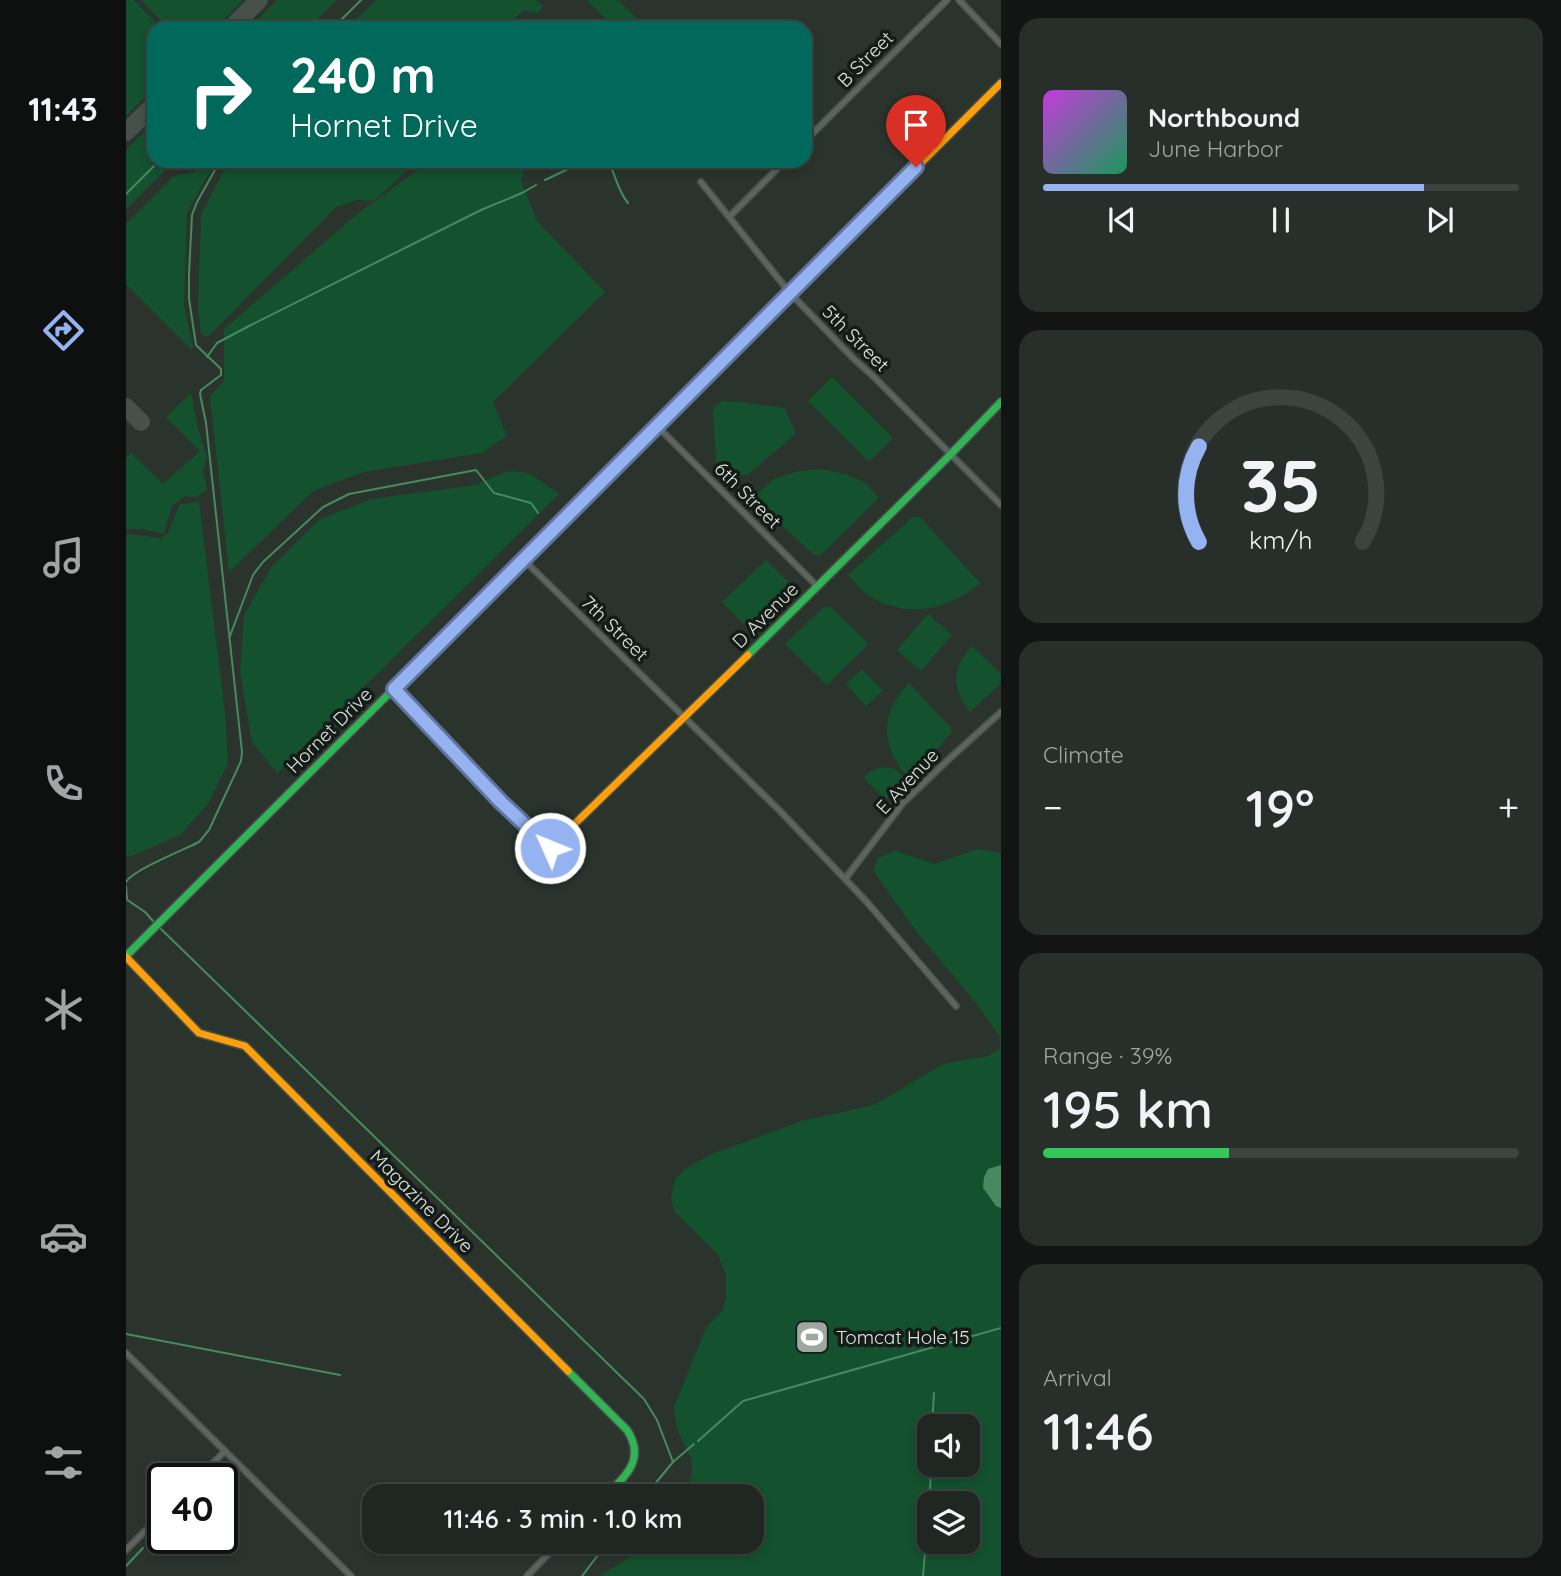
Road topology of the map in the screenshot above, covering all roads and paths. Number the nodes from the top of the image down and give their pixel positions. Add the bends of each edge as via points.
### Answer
1 (947, 0) edge
2 (959, 0) edge
3 (1001, 44) edge
4 (1001, 83) edge
5 (812, 134) edge
6 (778, 168) edge
7 (701, 182) dead end
8 (730, 216) junction
9 (790, 293) junction
10 (1001, 402) edge
11 (657, 426) junction
12 (950, 455) junction
13 (1001, 505) edge
14 (524, 560) junction
15 (817, 586) junction
16 (394, 689) junction
17 (1001, 712) edge
18 (685, 718) junction
19 (845, 879) junction
20 (126, 957) edge
21 (956, 1006) dead end
22 (126, 1353) edge
23 (225, 1451) junction
24 (213, 1463) edge
25 (617, 1484) edge
26 (147, 1529) edge
27 (126, 1550) edge
28 (548, 1554) edge
29 (351, 1576) edge
30 (527, 1576) edge

1 - 5 street, B Street
2 - 3 street
4 - 9 street, Hornet Drive
6 - 8 street
7 - 8 street, 5th Street
8 - 9 street, 5th Street
9 - 11 street, Hornet Drive
9 - 12 street, 5th Street
10 - 12 street, D Avenue
11 - 14 street, Hornet Drive
11 - 15 street, 6th Street
12 - 13 street, 5th Street
12 - 15 street, D Avenue
14 - 16 street, Hornet Drive
14 - 18 street, 7th Street
15 - 18 street, D Avenue
16 - 18 street, D Avenue via 550,848
16 - 20 street, Hornet Drive
17 - 19 street, E Avenue via 903,803
18 - 19 street, 7th Street
19 - 21 street, 7th Street
20 - 25 street, Magazine Drive via 198,1033 245,1046 634,1438 636,1456
22 - 23 street
23 - 24 street
23 - 29 street
26 - 27 street
28 - 30 street

